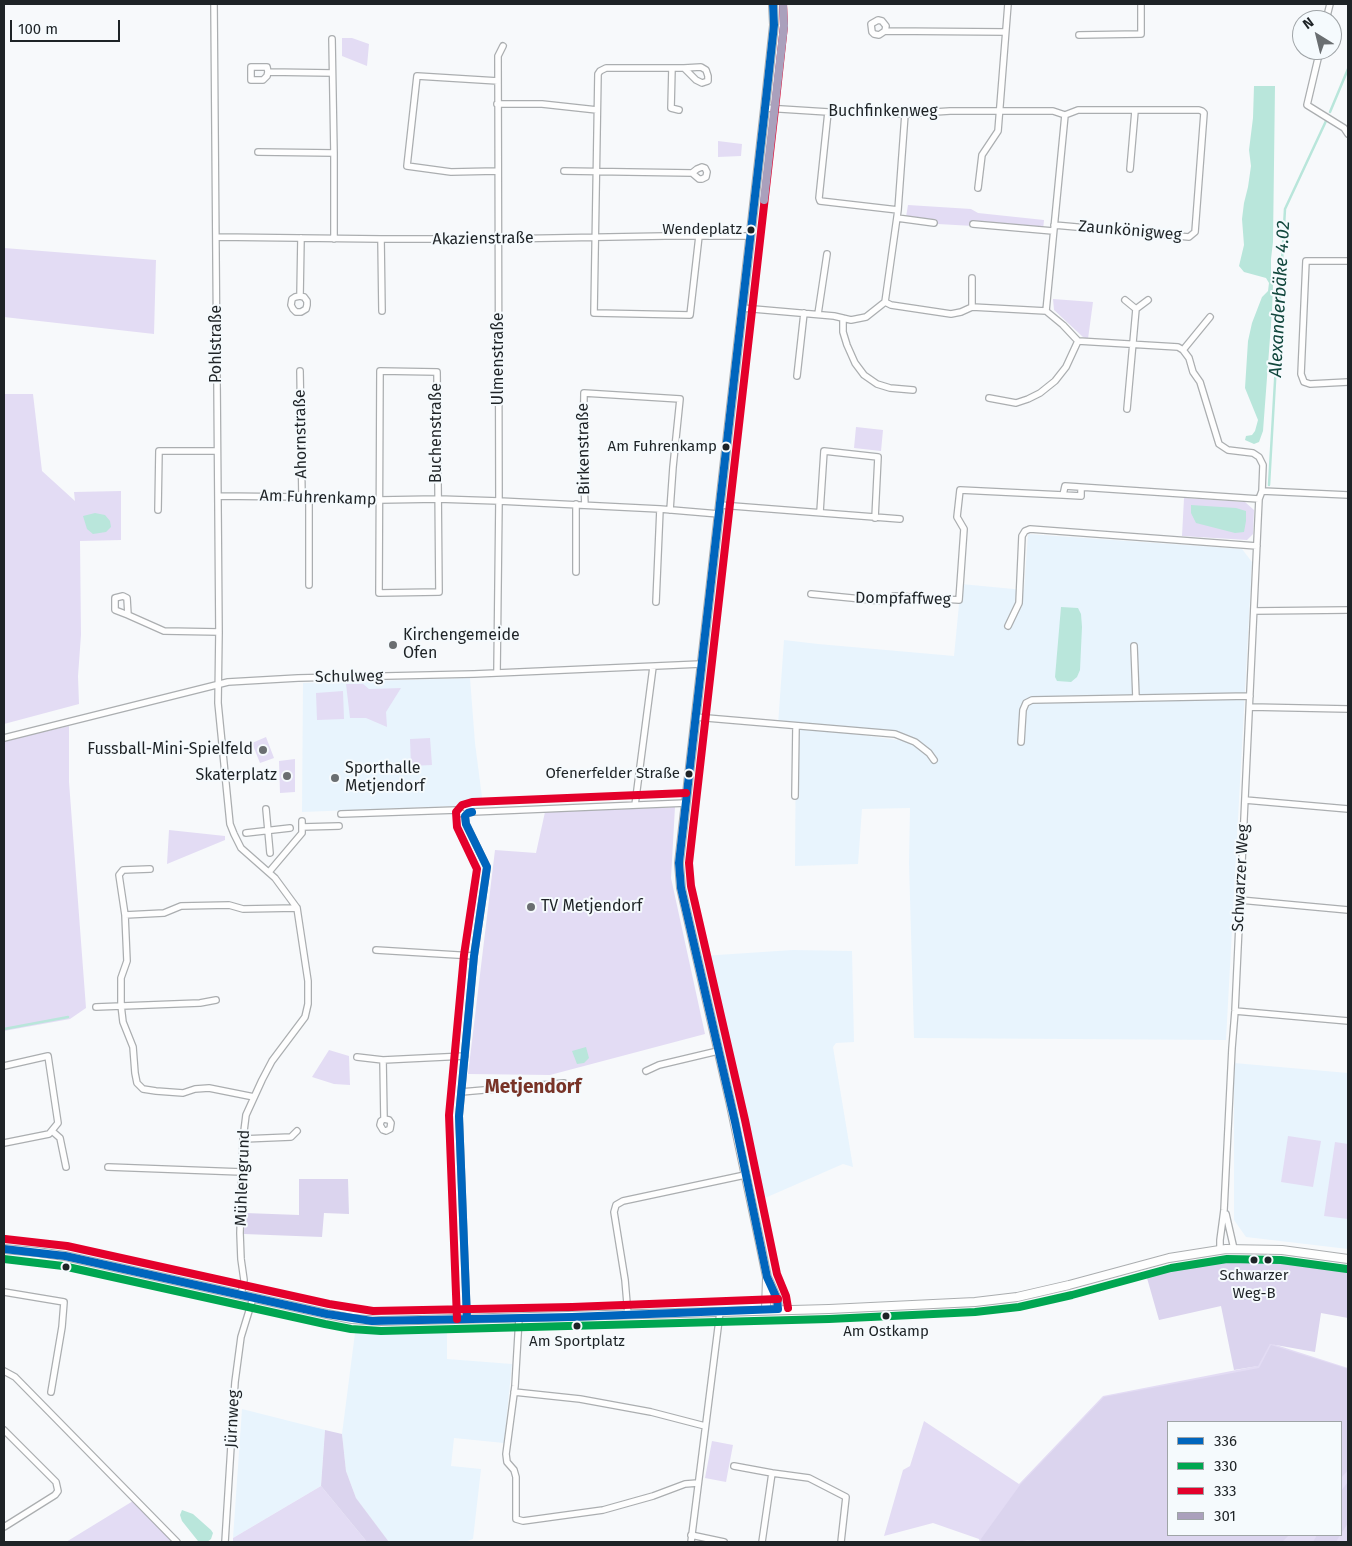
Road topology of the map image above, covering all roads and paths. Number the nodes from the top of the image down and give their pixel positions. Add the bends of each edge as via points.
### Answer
1 (214, 4) edge
2 (773, 4) edge
3 (1008, 4) edge
4 (1141, 4) edge
5 (885, 31) dead end
6 (1005, 32) junction
7 (1079, 35) dead end
8 (332, 39) dead end
9 (503, 46) dead end
10 (1318, 60) edge
11 (672, 68) junction
12 (684, 68) dead end
13 (268, 72) dead end
14 (332, 73) junction
15 (498, 81) junction
16 (497, 104) junction
17 (765, 108) junction
18 (597, 110) junction
19 (679, 110) dead end
20 (1135, 111) junction
21 (828, 112) junction
22 (1001, 112) junction
23 (905, 114) junction
24 (1065, 115) junction
25 (1348, 134) edge
26 (258, 152) dead end
27 (334, 153) junction
28 (1130, 169) dead end
29 (596, 170) junction
30 (497, 171) junction
31 (564, 171) dead end
32 (692, 173) dead end
33 (978, 188) dead end
34 (898, 210) junction
35 (897, 218) junction
36 (934, 223) dead end
37 (973, 224) dead end
38 (1053, 228) junction
39 (216, 236) junction
40 (596, 236) junction
41 (699, 236) junction
42 (750, 236) junction
43 (301, 238) junction
44 (334, 239) junction
45 (382, 239) junction
46 (498, 239) junction
47 (827, 254) dead end
48 (1348, 261) edge
49 (972, 278) dead end
50 (300, 296) dead end
51 (1125, 300) dead end
52 (1148, 300) dead end
53 (885, 302) junction
54 (972, 307) junction
55 (742, 308) junction
56 (1136, 309) junction
57 (382, 311) dead end
58 (1046, 312) junction
59 (804, 313) junction
60 (818, 314) junction
61 (1210, 317) dead end
62 (843, 318) junction
63 (1078, 341) junction
64 (1132, 345) junction
65 (1183, 350) junction
66 (300, 371) dead end
67 (797, 376) dead end
68 (1348, 382) edge
69 (913, 390) dead end
70 (989, 398) dead end
71 (1127, 409) dead end
72 (217, 451) junction
73 (1262, 491) junction
74 (1348, 494) edge
75 (218, 496) junction
76 (302, 497) junction
77 (309, 497) junction
78 (438, 499) junction
79 (1259, 499) junction
80 (380, 500) junction
81 (498, 501) junction
82 (576, 504) junction
83 (586, 505) junction
84 (720, 505) junction
85 (660, 509) junction
86 (158, 510) dead end
87 (670, 510) junction
88 (820, 512) junction
89 (719, 514) junction
90 (875, 518) junction
91 (900, 519) dead end
92 (1257, 546) junction
93 (576, 572) dead end
94 (309, 585) dead end
95 (812, 594) dead end
96 (656, 602) dead end
97 (1348, 610) edge
98 (1254, 611) junction
99 (128, 616) dead end
100 (1008, 626) dead end
101 (219, 632) junction
102 (1134, 646) dead end
103 (701, 664) junction
104 (653, 667) junction
105 (497, 672) junction
106 (219, 685) junction
107 (1250, 696) junction
108 (1136, 698) junction
109 (1250, 707) junction
110 (1348, 709) edge
111 (695, 716) junction
112 (796, 726) junction
113 (4, 738) edge
114 (1020, 742) dead end
115 (934, 760) dead end
116 (795, 796) dead end
117 (1245, 800) junction
118 (686, 803) junction
119 (635, 805) junction
120 (266, 809) dead end
121 (1348, 809) edge
122 (341, 814) dead end
123 (465, 816) junction
124 (339, 826) dead end
125 (290, 828) dead end
126 (268, 830) junction
127 (246, 833) dead end
128 (270, 853) dead end
129 (150, 869) dead end
130 (269, 872) junction
131 (1240, 900) junction
132 (297, 908) junction
133 (1348, 910) edge
134 (125, 915) junction
135 (376, 950) dead end
136 (474, 956) junction
137 (216, 1000) dead end
138 (121, 1005) junction
139 (96, 1007) dead end
140 (1235, 1011) junction
141 (1348, 1021) edge
142 (718, 1051) junction
143 (465, 1056) junction
144 (357, 1057) dead end
145 (383, 1060) junction
146 (4, 1066) edge
147 (646, 1071) dead end
148 (564, 1083) dead end
149 (461, 1092) junction
150 (254, 1097) junction
151 (384, 1119) dead end
152 (52, 1131) junction
153 (297, 1131) dead end
154 (243, 1139) junction
155 (4, 1143) edge
156 (66, 1167) dead end
157 (108, 1167) dead end
158 (242, 1172) junction
159 (745, 1175) junction
160 (1224, 1210) junction
161 (4, 1249) edge
162 (1227, 1250) junction
163 (1348, 1259) edge
164 (767, 1277) junction
165 (4, 1292) edge
166 (241, 1295) junction
167 (253, 1298) junction
168 (778, 1309) junction
169 (766, 1310) junction
170 (720, 1312) junction
171 (628, 1315) junction
172 (519, 1318) junction
173 (467, 1319) junction
174 (4, 1371) edge
175 (51, 1392) dead end
176 (514, 1392) junction
177 (705, 1426) junction
178 (4, 1430) edge
179 (734, 1466) dead end
180 (772, 1473) junction
181 (698, 1483) junction
182 (4, 1527) edge
183 (691, 1535) junction
184 (177, 1542) edge
185 (225, 1542) edge
186 (691, 1542) edge
187 (724, 1542) edge
188 (762, 1542) edge
189 (841, 1542) edge

1 - 39 street, Pohlstraße
2 - 17 street via 774,25
3 - 6 street
4 - 7 street via 1141,34
5 - 6 street
6 - 22 street
8 - 14 street
9 - 15 street, Ulmenstraße via 498,56
10 - 25 street via 1308,105 1344,128
11 - 12 street
11 - 18 street via 606,68 600,71 597,77
11 - 19 street via 671,108
13 - 14 street
14 - 27 street
15 - 16 street, Ulmenstraße
15 - 30 street via 417,76 407,166 451,172
16 - 18 street via 542,104
16 - 30 street, Ulmenstraße
17 - 21 street, Buchfinkenweg
17 - 42 street
18 - 29 street
20 - 24 street, Zaunkönigweg via 1078,110
20 - 28 street
20 - 38 street, Zaunkönigweg via 1198,110 1204,113 1195,232 1189,237
21 - 23 street, Buchfinkenweg
21 - 34 street via 820,201
22 - 23 street, Buchfinkenweg
22 - 24 street, Buchfinkenweg via 1053,111
22 - 33 street via 998,131 982,155
23 - 34 street
24 - 38 street
26 - 27 street
27 - 44 street
29 - 31 street
29 - 32 street
29 - 40 street
30 - 46 street, Ulmenstraße
34 - 35 street
35 - 36 street
35 - 53 street
37 - 38 street
38 - 58 street
39 - 43 street, Akazienstraße
39 - 72 street, Pohlstraße
40 - 41 street, Akazienstraße
40 - 41 street via 594,313 690,315
40 - 46 street, Akazienstraße
41 - 42 street, Akazienstraße
42 - 55 street
43 - 44 street, Akazienstraße
43 - 50 street
44 - 45 street, Akazienstraße
45 - 46 street, Akazienstraße
45 - 57 street
46 - 81 street, Ulmenstraße
47 - 60 street
48 - 68 street via 1306,261 1301,374 1304,382 1310,384
49 - 54 street
51 - 56 street
52 - 56 street
53 - 54 street via 951,314
53 - 62 street via 866,317
54 - 58 street
55 - 59 street
55 - 84 street
56 - 64 street
58 - 63 street
59 - 60 street
59 - 67 street
60 - 62 street
61 - 65 street
62 - 69 street via 847,345 864,375 890,388
63 - 64 street
63 - 70 street via 1066,367 1040,393 1016,403
64 - 65 street
64 - 71 street
65 - 73 street, Schwarzer Weg via 1200,382 1219,444 1228,450 1260,457 1263,465
66 - 76 street, Ahornstraße
72 - 75 street, Pohlstraße
72 - 86 street via 159,451
73 - 74 street
73 - 79 street, Schwarzer Weg
75 - 76 street, Am Fuhrenkamp
75 - 101 street, Pohlstraße
76 - 77 street, Am Fuhrenkamp
77 - 80 street, Am Fuhrenkamp
77 - 94 street
78 - 80 street, Am Fuhrenkamp
78 - 80 street via 439,592 379,593
78 - 80 street, Buchenstraße via 437,372 380,371
78 - 81 street, Am Fuhrenkamp
79 - 92 street, Schwarzer Weg
79 - 95 street, Dompfaffweg via 1081,488 1080,496 960,490 957,517 964,529 958,600 894,596 882,601
81 - 82 street, Am Fuhrenkamp
81 - 105 street, Ulmenstraße
82 - 83 street, Am Fuhrenkamp
82 - 93 street
83 - 85 street, Am Fuhrenkamp
83 - 87 street, Birkenstraße via 584,393 680,399
84 - 88 street
84 - 89 street
85 - 87 street, Am Fuhrenkamp
85 - 96 street
87 - 89 street, Am Fuhrenkamp
88 - 90 street
88 - 90 street via 824,451 878,457
89 - 103 street
90 - 91 street
92 - 98 street, Schwarzer Weg
92 - 100 street via 1025,531 1022,536 1019,604
97 - 98 street
98 - 107 street, Schwarzer Weg
99 - 101 street via 164,631
101 - 106 street, Pohlstraße
102 - 108 street
103 - 104 street, Schulweg
103 - 111 street
104 - 105 street, Schulweg
104 - 119 street
105 - 106 street, Schulweg via 298,678
106 - 113 street, Schulweg
106 - 130 street, Mühlengrund via 230,824 242,848
107 - 108 street
107 - 109 street, Schwarzer Weg
108 - 114 street via 1032,700 1023,710
109 - 110 street
109 - 117 street, Schwarzer Weg
111 - 112 street
111 - 118 street
112 - 115 street via 895,734 915,742
112 - 116 street
117 - 121 street
117 - 131 street, Schwarzer Weg
118 - 119 street
118 - 142 street via 679,863 681,888
119 - 123 street via 472,812
120 - 126 street
122 - 123 street via 457,810
123 - 136 street via 487,867
124 - 130 street via 302,824 302,833
125 - 126 street
126 - 127 street
126 - 128 street
129 - 134 street via 123,870 119,875
130 - 132 street, Mühlengrund
131 - 133 street
131 - 140 street, Schwarzer Weg
132 - 134 street via 181,906 164,912
132 - 150 street, Mühlengrund via 308,981 307,1012 272,1061
134 - 138 street via 126,961 121,978
135 - 136 street
136 - 143 street
137 - 138 street
138 - 139 street
138 - 150 street via 123,1022 134,1047 137,1083 143,1089 183,1093 209,1088
140 - 141 street
140 - 160 street, Schwarzer Weg
142 - 147 street
142 - 159 street
143 - 145 street
143 - 149 street
144 - 145 street
145 - 151 street
146 - 152 street via 48,1056 58,1123
148 - 149 street
149 - 173 street via 459,1116
150 - 154 street, Mühlengrund via 246,1115
152 - 155 street
152 - 156 street via 60,1138
153 - 154 street via 291,1137
154 - 158 street, Mühlengrund
157 - 158 street
158 - 166 street, Mühlengrund via 241,1259 244,1280
159 - 164 street
159 - 171 street via 616,1205 614,1212
160 - 162 street, Schwarzer Weg
160 - 162 street, Schwarzer Weg via 1220,1240
161 - 166 street via 65,1256
162 - 163 street via 1282,1250
162 - 168 street via 1168,1258 1017,1297 922,1306
164 - 168 street via 778,1299
164 - 169 street
165 - 175 street via 64,1302
166 - 167 street
167 - 173 street via 372,1321
167 - 185 street, Jürnweg via 241,1337 235,1382
168 - 169 street
169 - 170 street
170 - 171 street
170 - 177 street
171 - 172 street
172 - 173 street
172 - 176 street
174 - 184 street via 15,1377
176 - 177 street via 580,1399
176 - 181 street via 506,1454 516,1477 516,1519 523,1521 603,1510 688,1483
177 - 181 street
178 - 182 street via 56,1482 58,1491
179 - 180 street
180 - 188 street
180 - 189 street via 809,1478 846,1497
181 - 183 street
183 - 186 street
183 - 187 street

